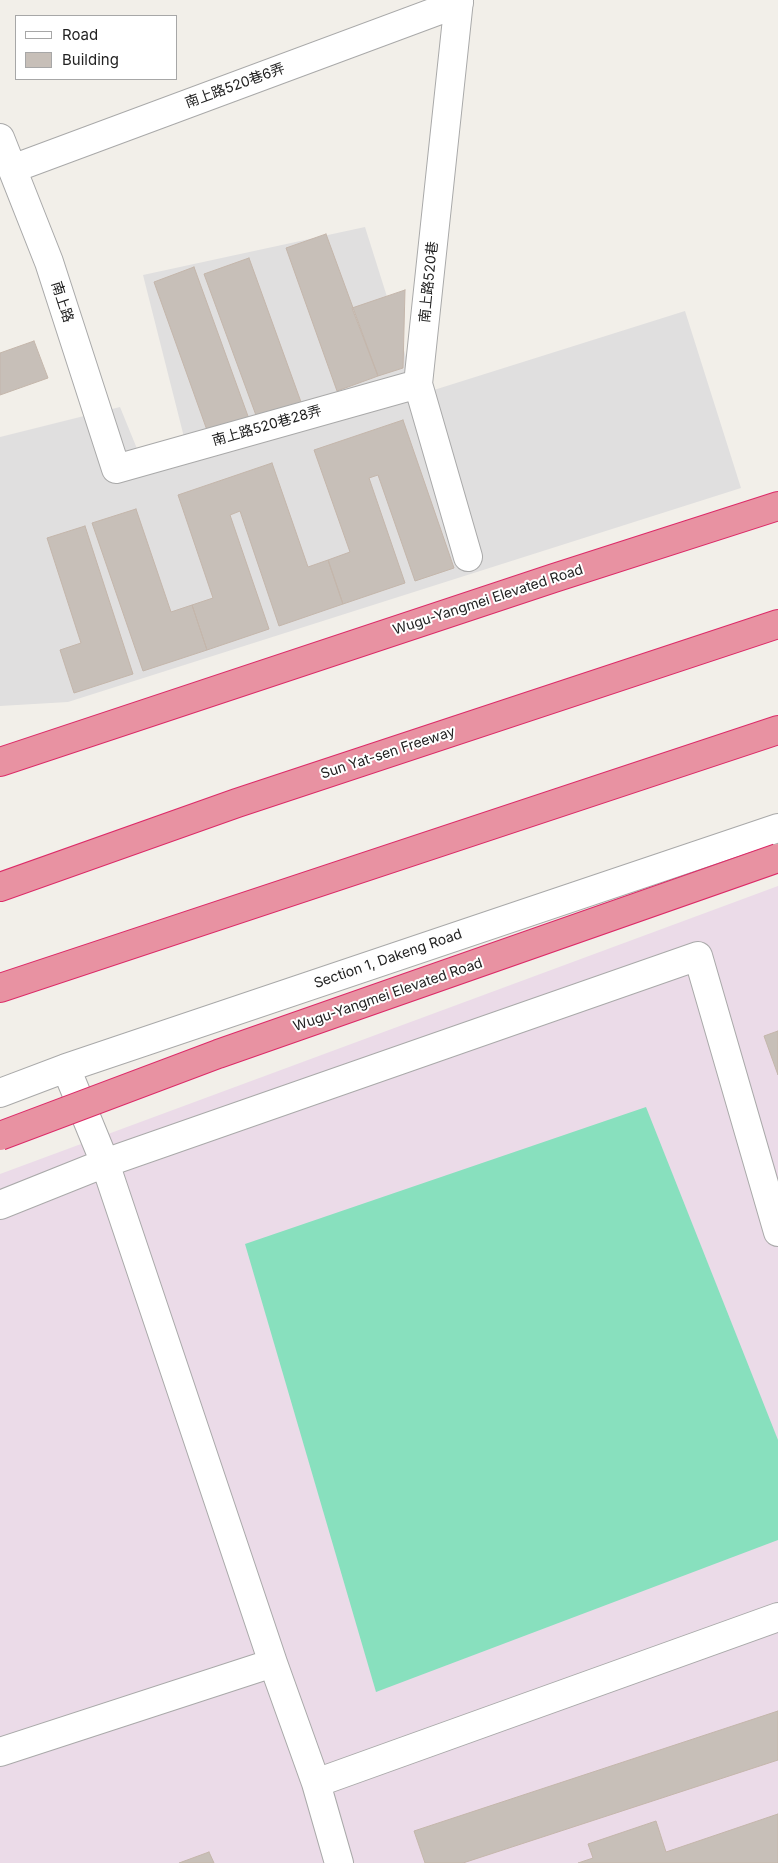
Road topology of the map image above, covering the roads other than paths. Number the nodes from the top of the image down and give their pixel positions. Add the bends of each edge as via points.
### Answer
1 (459, 1) edge
2 (0, 138) edge
3 (12, 169) junction
4 (418, 384) junction
5 (116, 469) joint
6 (778, 506) edge
7 (468, 557) dead end
8 (778, 624) edge
9 (778, 730) edge
10 (0, 762) edge
11 (778, 828) edge
12 (778, 858) edge
13 (0, 887) edge
14 (0, 988) edge
15 (66, 1068) junction
16 (0, 1093) edge
17 (0, 1136) edge
18 (105, 1163) junction
19 (0, 1205) edge
20 (778, 1232) edge
21 (778, 1617) edge
22 (273, 1663) junction
23 (0, 1752) edge
24 (316, 1783) junction
25 (339, 1863) edge

1 - 3 street, 南上路520巷6弄
1 - 4 street, 南上路520巷
2 - 3 street, 南上路
3 - 5 street, 南上路 via 49,262
4 - 5 street, 南上路520巷28弄
4 - 7 street, 南上路520巷
6 - 10 highway, Wugu-Yangmei Elevated Road
8 - 13 highway, Sun Yat-sen Freeway via 238,802
9 - 14 highway
11 - 15 street, Section 1, Dakeng Road
12 - 17 highway, Wugu-Yangmei Elevated Road, bridge via 218,1054
15 - 16 street, Section 1, Dakeng Road
15 - 18 street
18 - 19 street
18 - 20 street via 698,956
18 - 22 street
21 - 24 street
22 - 23 street
22 - 24 street
24 - 25 street

